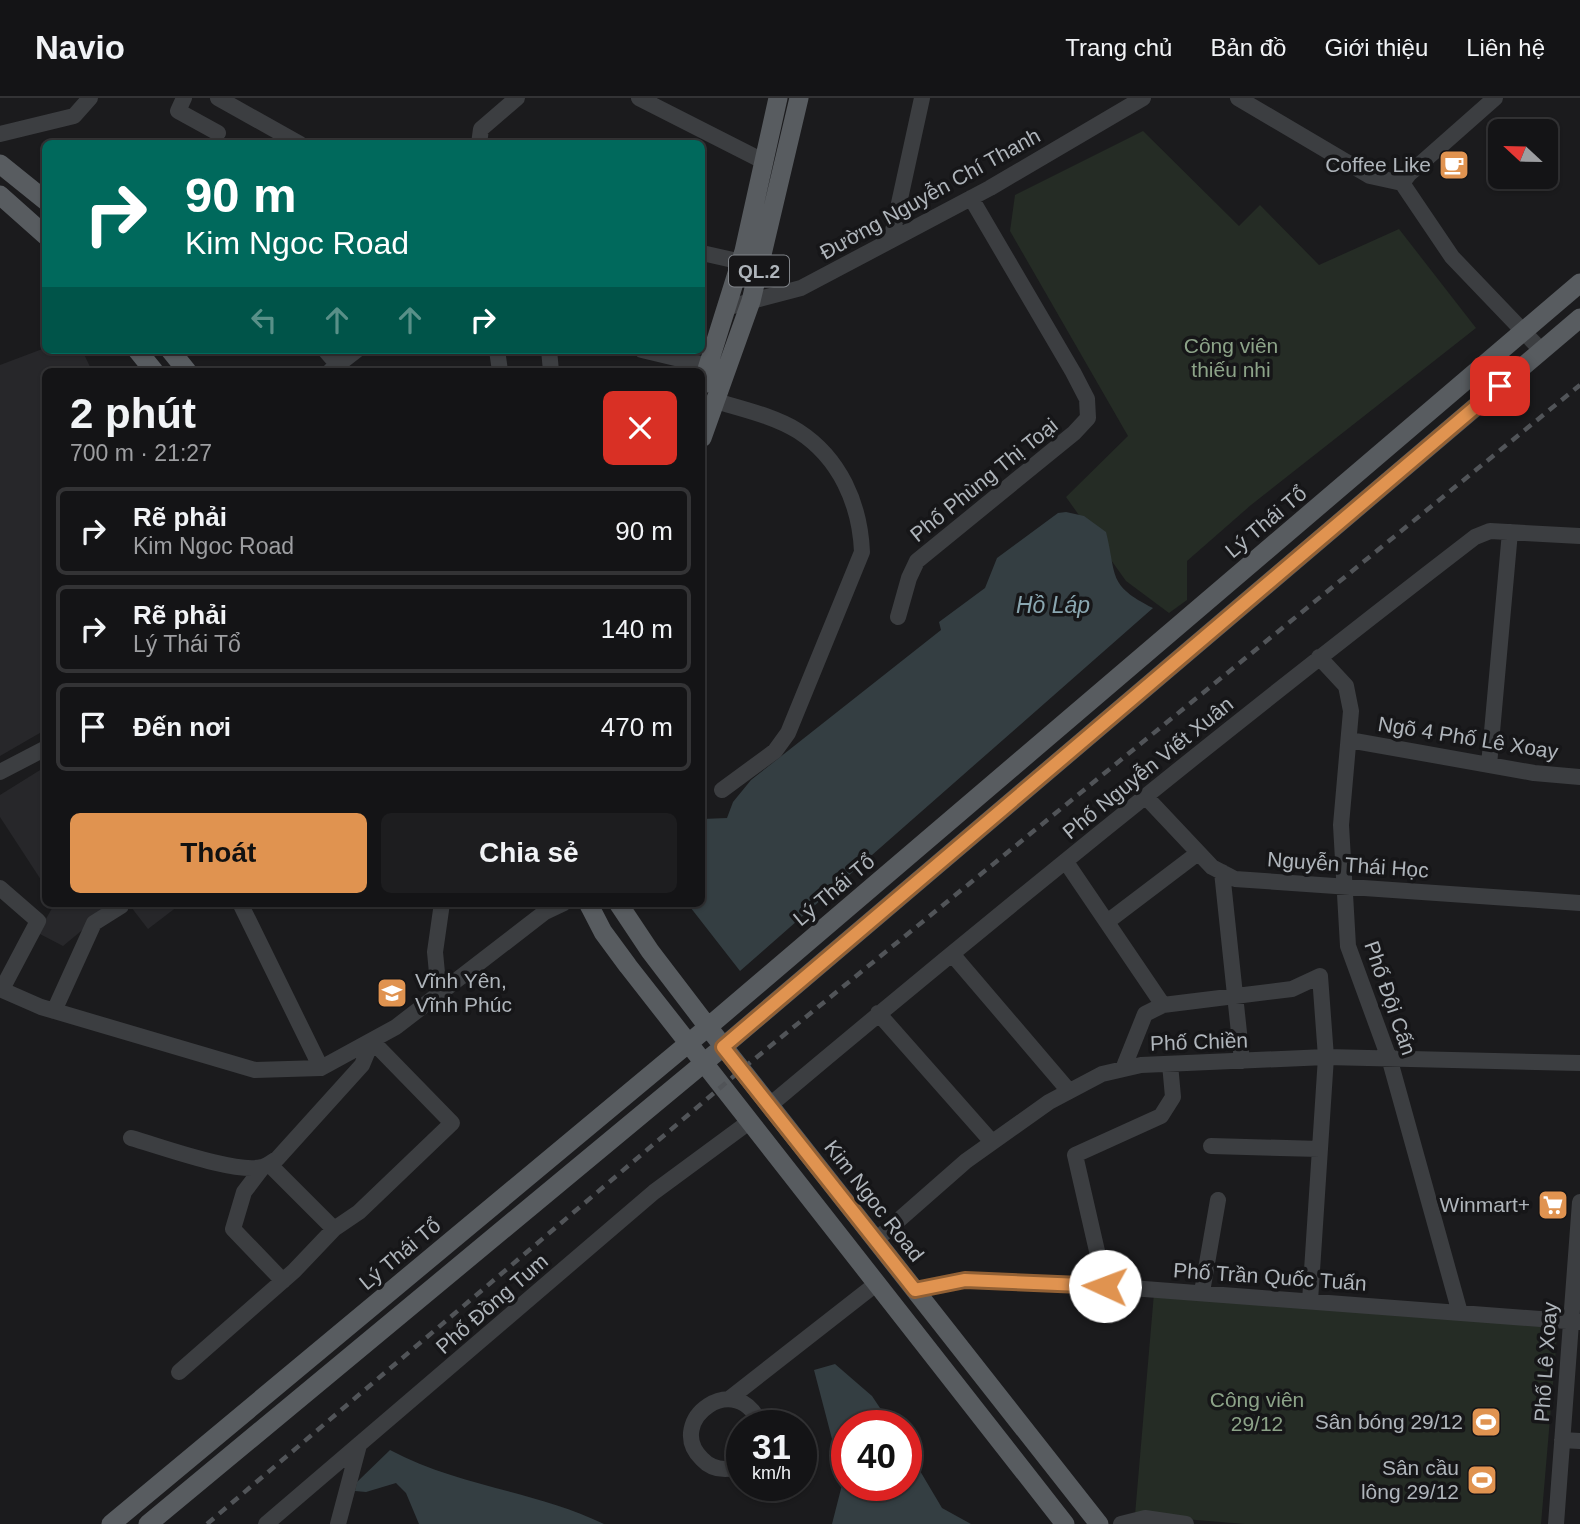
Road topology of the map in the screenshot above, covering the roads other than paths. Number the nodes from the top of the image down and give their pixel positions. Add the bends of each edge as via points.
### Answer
1 (90, 98) edge
2 (184, 98) edge
3 (218, 98) edge
4 (517, 98) edge
5 (639, 98) edge
6 (778, 98) edge
7 (799, 98) edge
8 (922, 98) edge
9 (1143, 98) edge
10 (1238, 98) edge
11 (1495, 98) edge
12 (218, 133) dead end
13 (0, 134) edge
14 (293, 140) edge
15 (480, 140) edge
16 (765, 162) junction
17 (0, 164) edge
18 (1402, 183) junction
19 (0, 195) edge
20 (42, 198) edge
21 (971, 198) junction
22 (42, 232) edge
23 (891, 240) junction
24 (705, 254) edge
25 (741, 262) junction
26 (1580, 284) edge
27 (751, 301) junction
28 (729, 307) junction
29 (1580, 318) edge
30 (1525, 331) junction
31 (1542, 351) junction
32 (140, 354) edge
33 (173, 354) edge
34 (351, 354) edge
35 (659, 354) edge
36 (709, 366) junction
37 (152, 368) edge
38 (185, 368) edge
39 (334, 368) edge
40 (705, 377) edge
41 (716, 401) junction
42 (705, 430) edge
43 (1510, 532) junction
44 (1580, 536) edge
45 (898, 617) dead end
46 (1319, 657) junction
47 (1349, 740) junction
48 (42, 750) edge
49 (1489, 765) junction
50 (0, 772) edge
51 (1580, 777) edge
52 (722, 789) dead end
53 (1146, 797) junction
54 (1198, 853) junction
55 (1066, 862) junction
56 (1222, 872) junction
57 (1344, 886) junction
58 (0, 888) edge
59 (1580, 903) edge
60 (119, 907) edge
61 (242, 907) edge
62 (441, 907) edge
63 (556, 907) edge
64 (590, 907) edge
65 (621, 907) edge
66 (1107, 922) junction
67 (952, 954) junction
68 (1, 989) edge
69 (439, 994) junction
70 (1234, 996) junction
71 (1163, 1005) junction
72 (54, 1011) junction
73 (878, 1013) junction
74 (708, 1027) junction
75 (372, 1041) junction
76 (688, 1044) junction
77 (723, 1047) junction
78 (1326, 1057) junction
79 (1242, 1061) junction
80 (1390, 1061) junction
81 (1580, 1063) edge
82 (703, 1064) junction
83 (1170, 1064) junction
84 (321, 1068) junction
85 (1123, 1069) junction
86 (1069, 1091) junction
87 (770, 1105) junction
88 (749, 1122) junction
89 (131, 1138) dead end
90 (992, 1143) junction
91 (1211, 1146) dead end
92 (1320, 1150) junction
93 (266, 1165) junction
94 (1218, 1200) dead end
95 (1580, 1202) edge
96 (334, 1229) junction
97 (1578, 1236) edge
98 (876, 1240) junction
99 (283, 1281) junction
100 (876, 1284) junction
101 (1105, 1286) junction
102 (915, 1290) junction
103 (1202, 1292) junction
104 (1310, 1301) junction
105 (1460, 1313) junction
106 (1575, 1322) edge
107 (179, 1372) dead end
108 (729, 1399) junction
109 (752, 1410) edge
110 (1562, 1440) junction
111 (1580, 1441) edge
112 (359, 1445) junction
113 (726, 1468) edge
114 (1147, 1521) edge
115 (111, 1524) edge
116 (148, 1524) edge
117 (267, 1524) edge
118 (338, 1524) edge
119 (1065, 1524) edge
120 (1099, 1524) edge
121 (1121, 1524) edge
122 (1186, 1524) edge
123 (1556, 1524) edge

1 - 13 street via 74,116
2 - 12 street via 178,111
3 - 14 street
4 - 15 street via 481,129
5 - 16 street
6 - 16 main road, QL.2
7 - 27 main road, QL.2
8 - 23 street
9 - 21 street, Đường Nguyễn Chí Thanh
10 - 18 street via 1370,176
11 - 18 street
16 - 25 main road, QL.2
17 - 20 main road
18 - 30 street via 1452,257
19 - 22 main road
21 - 23 street, Đường Nguyễn Chí Thanh
21 - 45 street, Phố Phùng Thị Toại via 1083,390 1088,418 917,561
23 - 27 street, Đường Nguyễn Chí Thanh via 801,288
24 - 25 street
25 - 28 main road, QL.2
26 - 30 main road, Lý Thái Tổ
27 - 28 street, Đường Nguyễn Chí Thanh
27 - 41 main road, QL.2
28 - 36 main road, QL.2
29 - 31 main road
30 - 31 street
30 - 74 main road, Lý Thái Tổ
31 - 77 main road
32 - 37 main road
33 - 38 main road
34 - 39 street
35 - 36 street
36 - 40 main road, QL.2
41 - 42 main road, QL.2
41 - 52 street via 799,431 830,460 843,478 861,524 862,552 788,733 775,751
43 - 44 street, Phố Nguyễn Viết Xuân
43 - 46 street, Phố Nguyễn Viết Xuân via 1490,531 1475,537
43 - 49 street
46 - 47 street, Phố Đội Cấn via 1346,686 1351,710
46 - 53 street, Phố Nguyễn Viết Xuân
47 - 49 street, Ngõ 4 Phố Lê Xoay
47 - 57 street, Phố Đội Cấn via 1341,825
48 - 50 street
49 - 51 street, Ngõ 4 Phố Lê Xoay
53 - 54 street, Nguyễn Thái Học
53 - 55 street, Phố Nguyễn Viết Xuân
54 - 56 street, Nguyễn Thái Học
54 - 66 street
55 - 66 street
55 - 67 street, Phố Nguyễn Viết Xuân
56 - 57 street, Nguyễn Thái Học via 1236,879
56 - 70 street
57 - 59 street, Nguyễn Thái Học
57 - 80 street, Phố Đội Cấn via 1348,946
58 - 68 street via 38,921
60 - 72 street via 94,923
61 - 84 street
62 - 69 street via 435,952
63 - 69 street
64 - 76 main road via 603,932
65 - 74 main road, Kim Ngoc Road
66 - 71 street
67 - 73 street, Phố Nguyễn Viết Xuân
67 - 86 street
68 - 72 street
69 - 75 street
70 - 71 street
70 - 78 street via 1292,989 1320,976
70 - 79 street
71 - 85 street via 1145,1014
72 - 84 street via 255,1070
73 - 87 street, Phố Nguyễn Viết Xuân
73 - 90 street
74 - 76 main road, Lý Thái Tổ
74 - 77 main road, Kim Ngoc Road
75 - 84 street
75 - 93 street via 362,1065 277,1159
75 - 96 street via 452,1123 359,1212
76 - 82 main road
76 - 115 main road, Lý Thái Tổ
77 - 82 main road
77 - 87 main road, Kim Ngoc Road
78 - 79 street, Phố Chiền
78 - 80 street, Phố Chiền
78 - 92 street
79 - 83 street, Phố Chiền
80 - 81 street, Phố Chiền via 1465,1058
80 - 105 street, Phố Đội Cấn
82 - 88 main road
82 - 116 main road
83 - 85 street, Phố Chiền
83 - 101 street via 1173,1097 1161,1116 1074,1155
85 - 86 street, Phố Chiền
86 - 90 street, Phố Chiền
87 - 98 main road, Kim Ngoc Road
88 - 100 main road
88 - 112 street, Phố Đồng Tum via 654,1192
89 - 93 street via 223,1164
90 - 98 street, Phố Chiền
91 - 92 street
92 - 104 street
93 - 96 street
93 - 99 street via 244,1192 233,1229
94 - 103 street
95 - 97 street, Phố Lê Xoay
96 - 99 street
97 - 106 street, Phố Lê Xoay
98 - 102 main road, Kim Ngoc Road
99 - 107 street
100 - 108 street
100 - 119 main road
101 - 102 street, Phố Trần Quốc Tuấn via 965,1280
101 - 103 street, Phố Trần Quốc Tuấn
102 - 120 main road, Kim Ngoc Road
103 - 104 street, Phố Trần Quốc Tuấn
104 - 105 street, Phố Trần Quốc Tuấn
105 - 106 street, Phố Trần Quốc Tuấn
106 - 110 street, Phố Lê Xoay
108 - 109 street
108 - 113 street via 708,1404 699,1412 692,1444 707,1464
110 - 111 street
110 - 123 street, Phố Lê Xoay
112 - 117 street, Phố Đồng Tum
112 - 118 street
114 - 121 street
114 - 122 street

